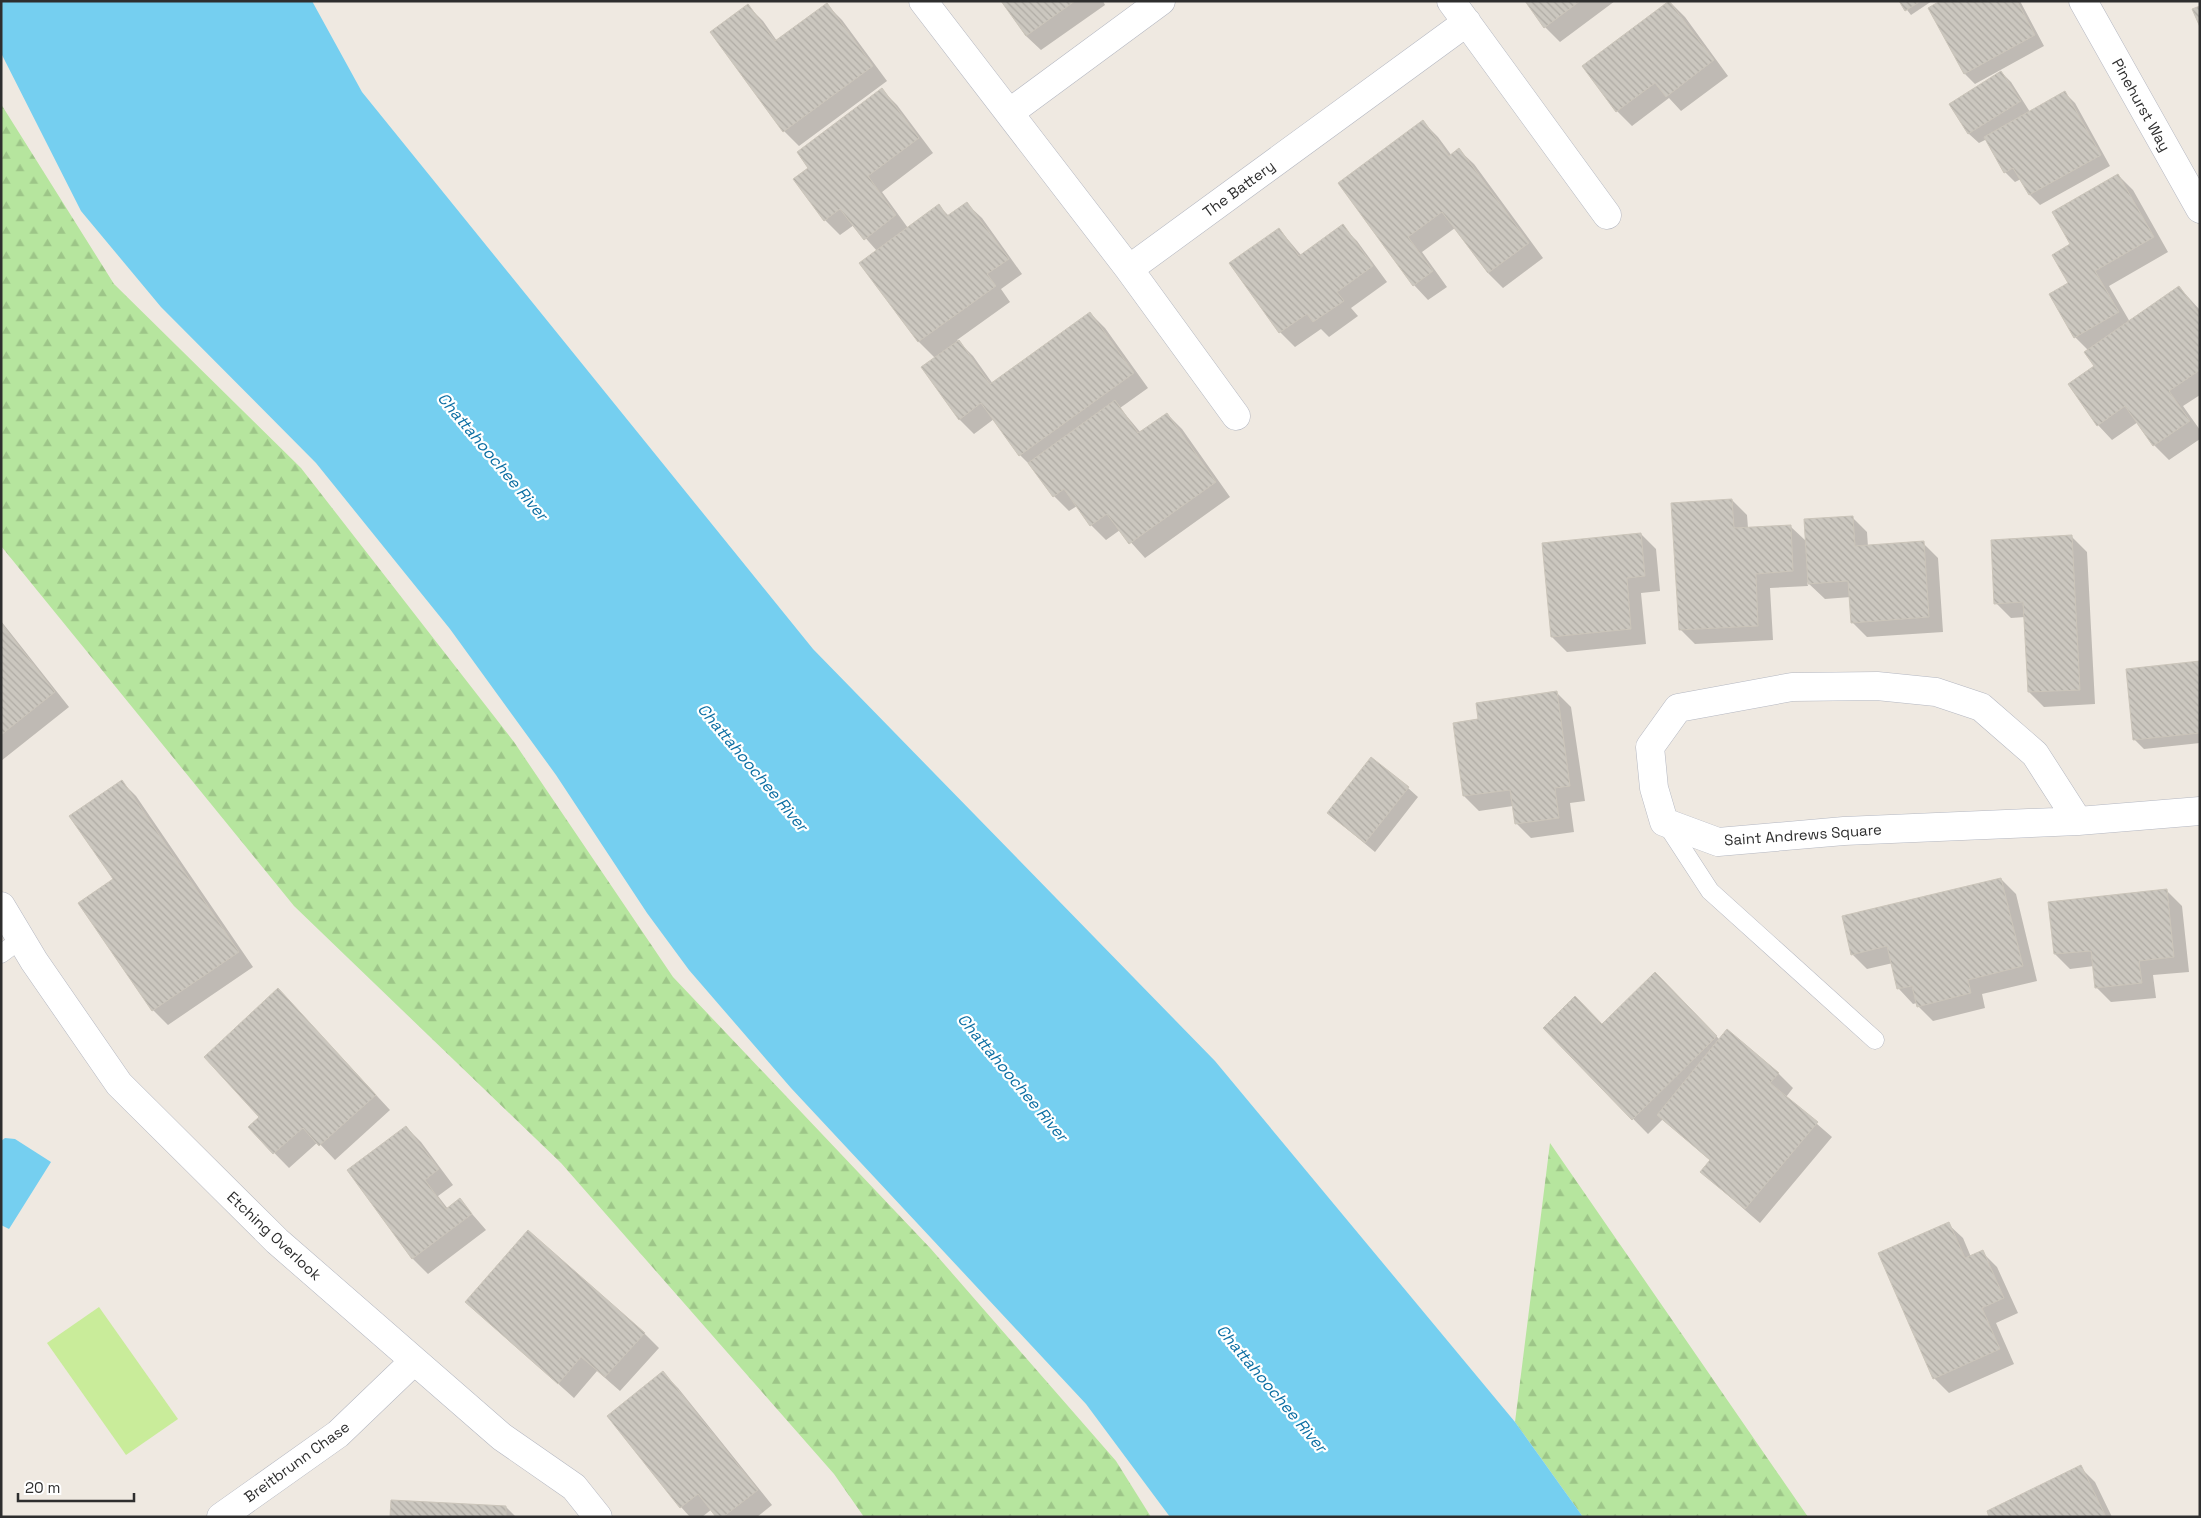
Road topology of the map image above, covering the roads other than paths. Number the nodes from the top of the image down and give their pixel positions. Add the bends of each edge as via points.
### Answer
1 (923, 1) edge
2 (1161, 1) edge
3 (2083, 1) edge
4 (1459, 12) edge
5 (1009, 113) junction
6 (2200, 209) edge
7 (1607, 215) dead end
8 (1129, 269) junction
9 (1236, 416) dead end
10 (2200, 810) edge
11 (2078, 821) junction
12 (1664, 822) junction
13 (1, 906) edge
14 (11, 946) edge
15 (1875, 1040) dead end
16 (414, 1362) junction
17 (220, 1517) edge
18 (598, 1517) edge

1 - 5 street
2 - 5 street
3 - 6 street, Pinehurst Way
4 - 7 street, The Battery
4 - 8 street, The Battery
5 - 8 street
8 - 9 street
10 - 11 street, Saint Andrews Square
11 - 12 street, Saint Andrews Square via 1844,831 1718,842
11 - 12 street via 2035,754 1981,707 1936,692 1877,686 1792,686 1678,708 1650,747 1654,788
12 - 15 lane via 1710,891
13 - 14 street, Etching Overlook
14 - 16 street, Etching Overlook via 34,961 118,1084 276,1242
16 - 17 street, Breitbrunn Chase via 338,1434
16 - 18 street, Etching Overlook via 502,1437 574,1487

